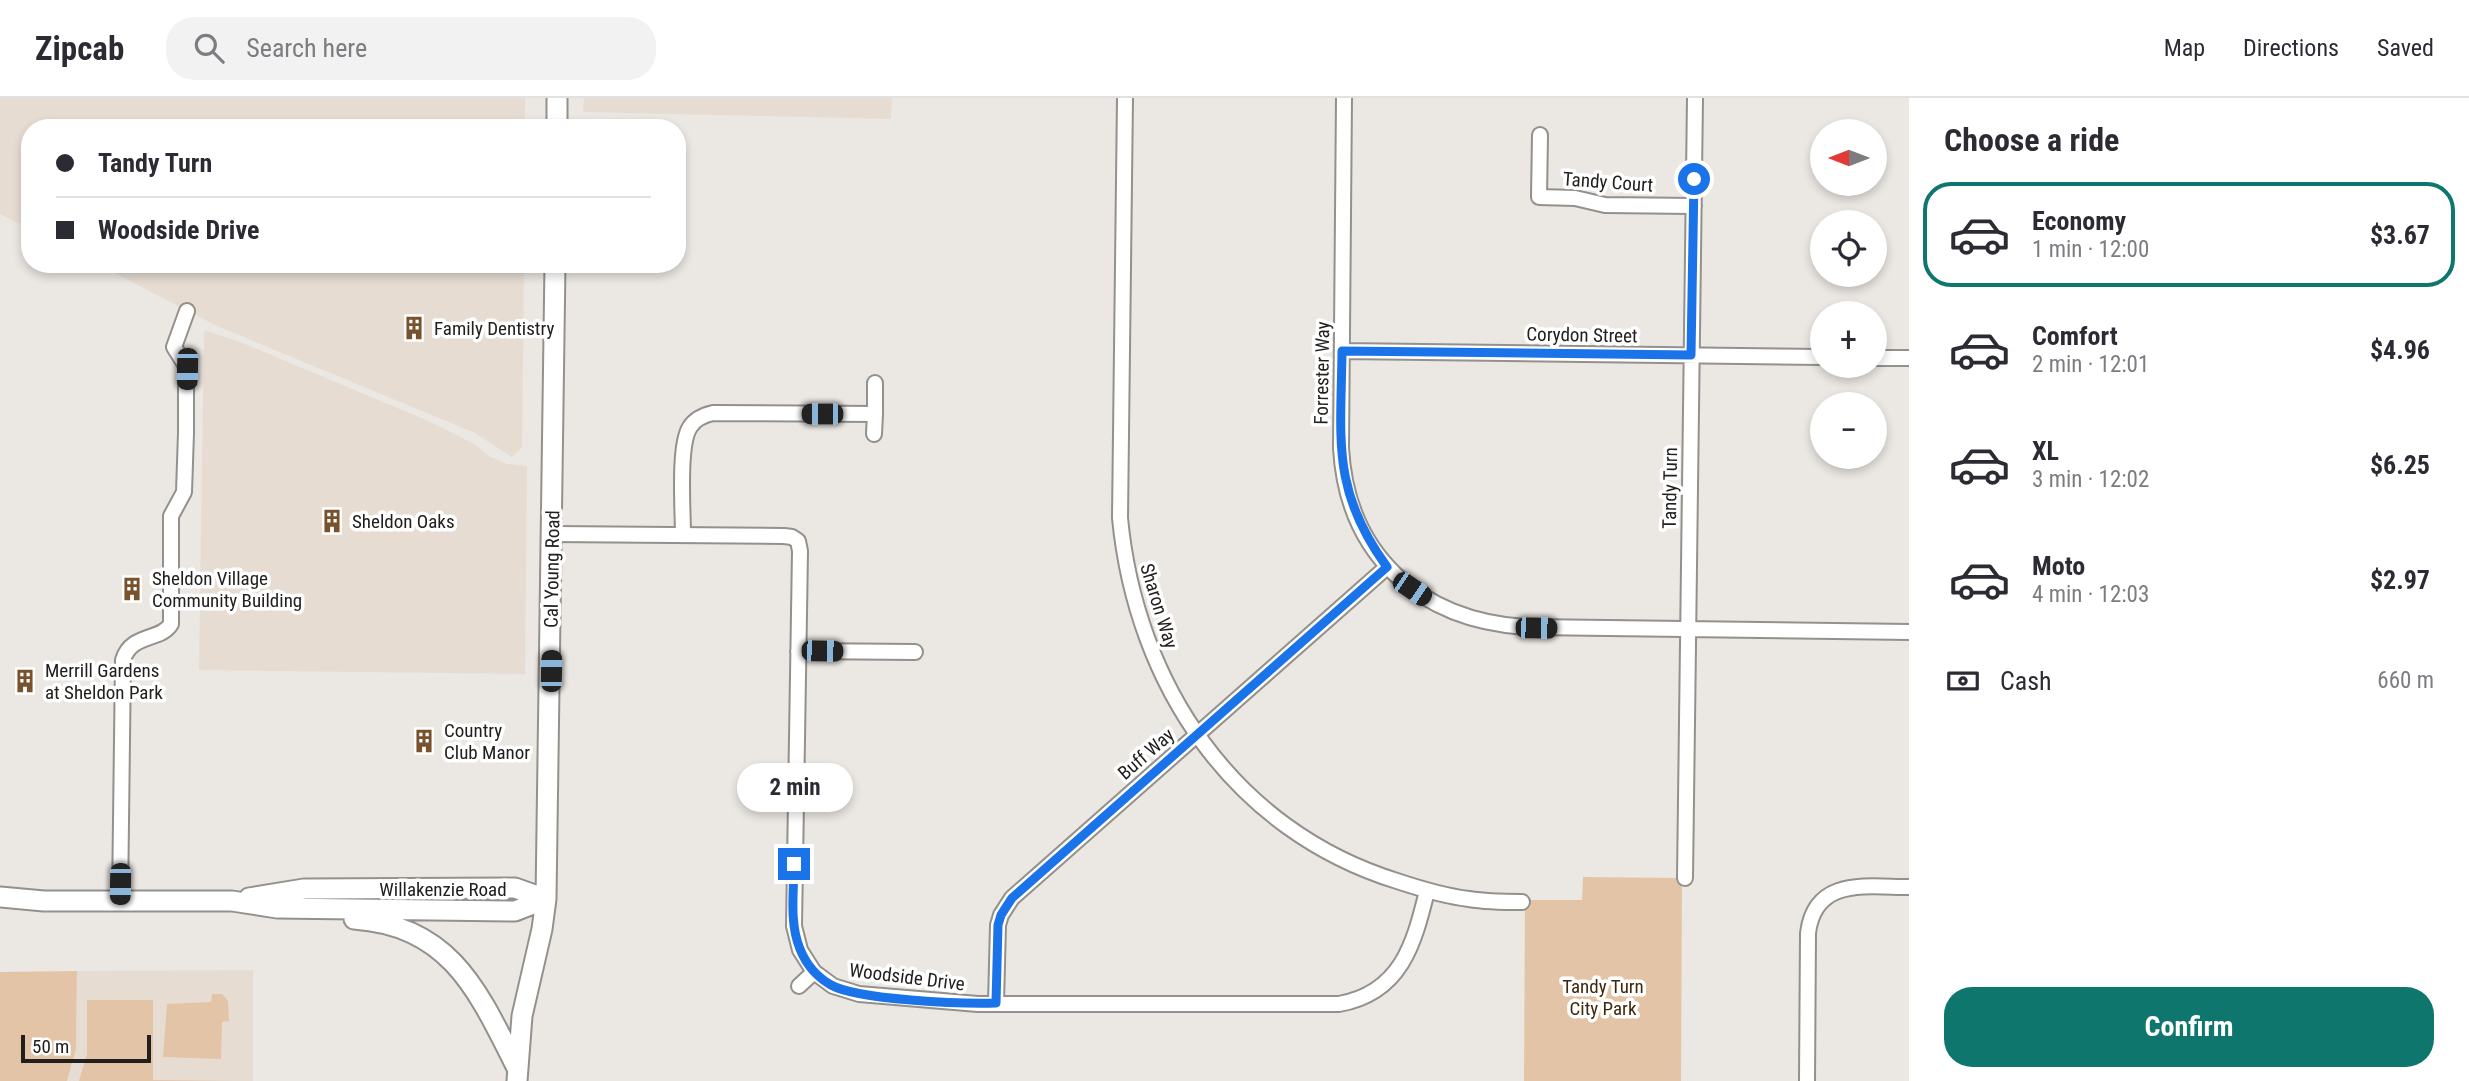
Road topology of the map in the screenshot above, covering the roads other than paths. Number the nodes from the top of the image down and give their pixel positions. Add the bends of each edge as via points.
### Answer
1 (557, 98) edge
2 (1125, 98) edge
3 (1345, 98) edge
4 (1695, 98) edge
5 (557, 119) edge
6 (1540, 135) dead end
7 (1694, 206) junction
8 (555, 273) edge
9 (187, 311) dead end
10 (1342, 351) junction
11 (1691, 355) junction
12 (1810, 357) edge
13 (1887, 358) edge
14 (1909, 358) edge
15 (875, 383) dead end
16 (874, 414) junction
17 (874, 434) dead end
18 (552, 534) junction
19 (683, 535) junction
20 (1387, 567) junction
21 (1688, 631) junction
22 (1909, 632) edge
23 (798, 651) junction
24 (915, 652) dead end
25 (1196, 735) junction
26 (1685, 878) dead end
27 (1909, 887) edge
28 (1427, 891) junction
29 (0, 897) edge
30 (546, 899) junction
31 (120, 901) junction
32 (232, 901) junction
33 (1522, 902) dead end
34 (277, 908) junction
35 (814, 972) junction
36 (799, 986) dead end
37 (996, 1003) junction
38 (517, 1075) edge
39 (1807, 1081) edge

1 - 5 street
2 - 25 street, Sharon Way via 1119,489 1123,544 1148,644
3 - 10 street, Forrester Way
4 - 7 street, Tandy Turn
6 - 7 street, Tandy Court via 1539,197 1605,205
7 - 11 street, Tandy Turn
8 - 18 street, Cal Young Road
9 - 31 street via 174,347 187,369 185,488 171,516 170,628 138,641 123,660
10 - 11 street, Corydon Street
10 - 20 street, Forrester Way via 1341,448 1347,493 1363,531
11 - 12 street, Corydon Street
11 - 21 street, Tandy Turn
13 - 14 street
15 - 16 street
16 - 17 street
16 - 19 street via 713,413 701,417 689,428 684,444
18 - 19 street
18 - 30 street, Cal Young Road
19 - 23 street via 796,539 800,551
20 - 21 street, Forrester Way via 1412,589 1455,614 1486,622
20 - 25 street, Buff Way
21 - 22 street, Forrester Way
21 - 26 street, Tandy Turn
23 - 24 street
23 - 35 street via 794,926 800,950
25 - 28 street, Sharon Way via 1241,788 1292,829 1355,866
25 - 37 street, Buff Way via 1006,905 997,935
27 - 39 street via 1840,889 1814,910 1808,933
28 - 33 street, Sharon Way
28 - 37 street, Woodside Drive via 1404,961 1384,985 1349,1002
29 - 31 street, Willakenzie Road
30 - 32 street, Willakenzie Road via 515,888 304,889
30 - 34 street, Willakenzie Road via 515,911
30 - 38 street, Cal Young Road via 523,1016
31 - 32 street, Willakenzie Road
32 - 34 street, Willakenzie Road
34 - 38 street via 302,915 372,920 427,939 472,983
35 - 36 street
35 - 37 street, Woodside Drive via 833,986 859,994

